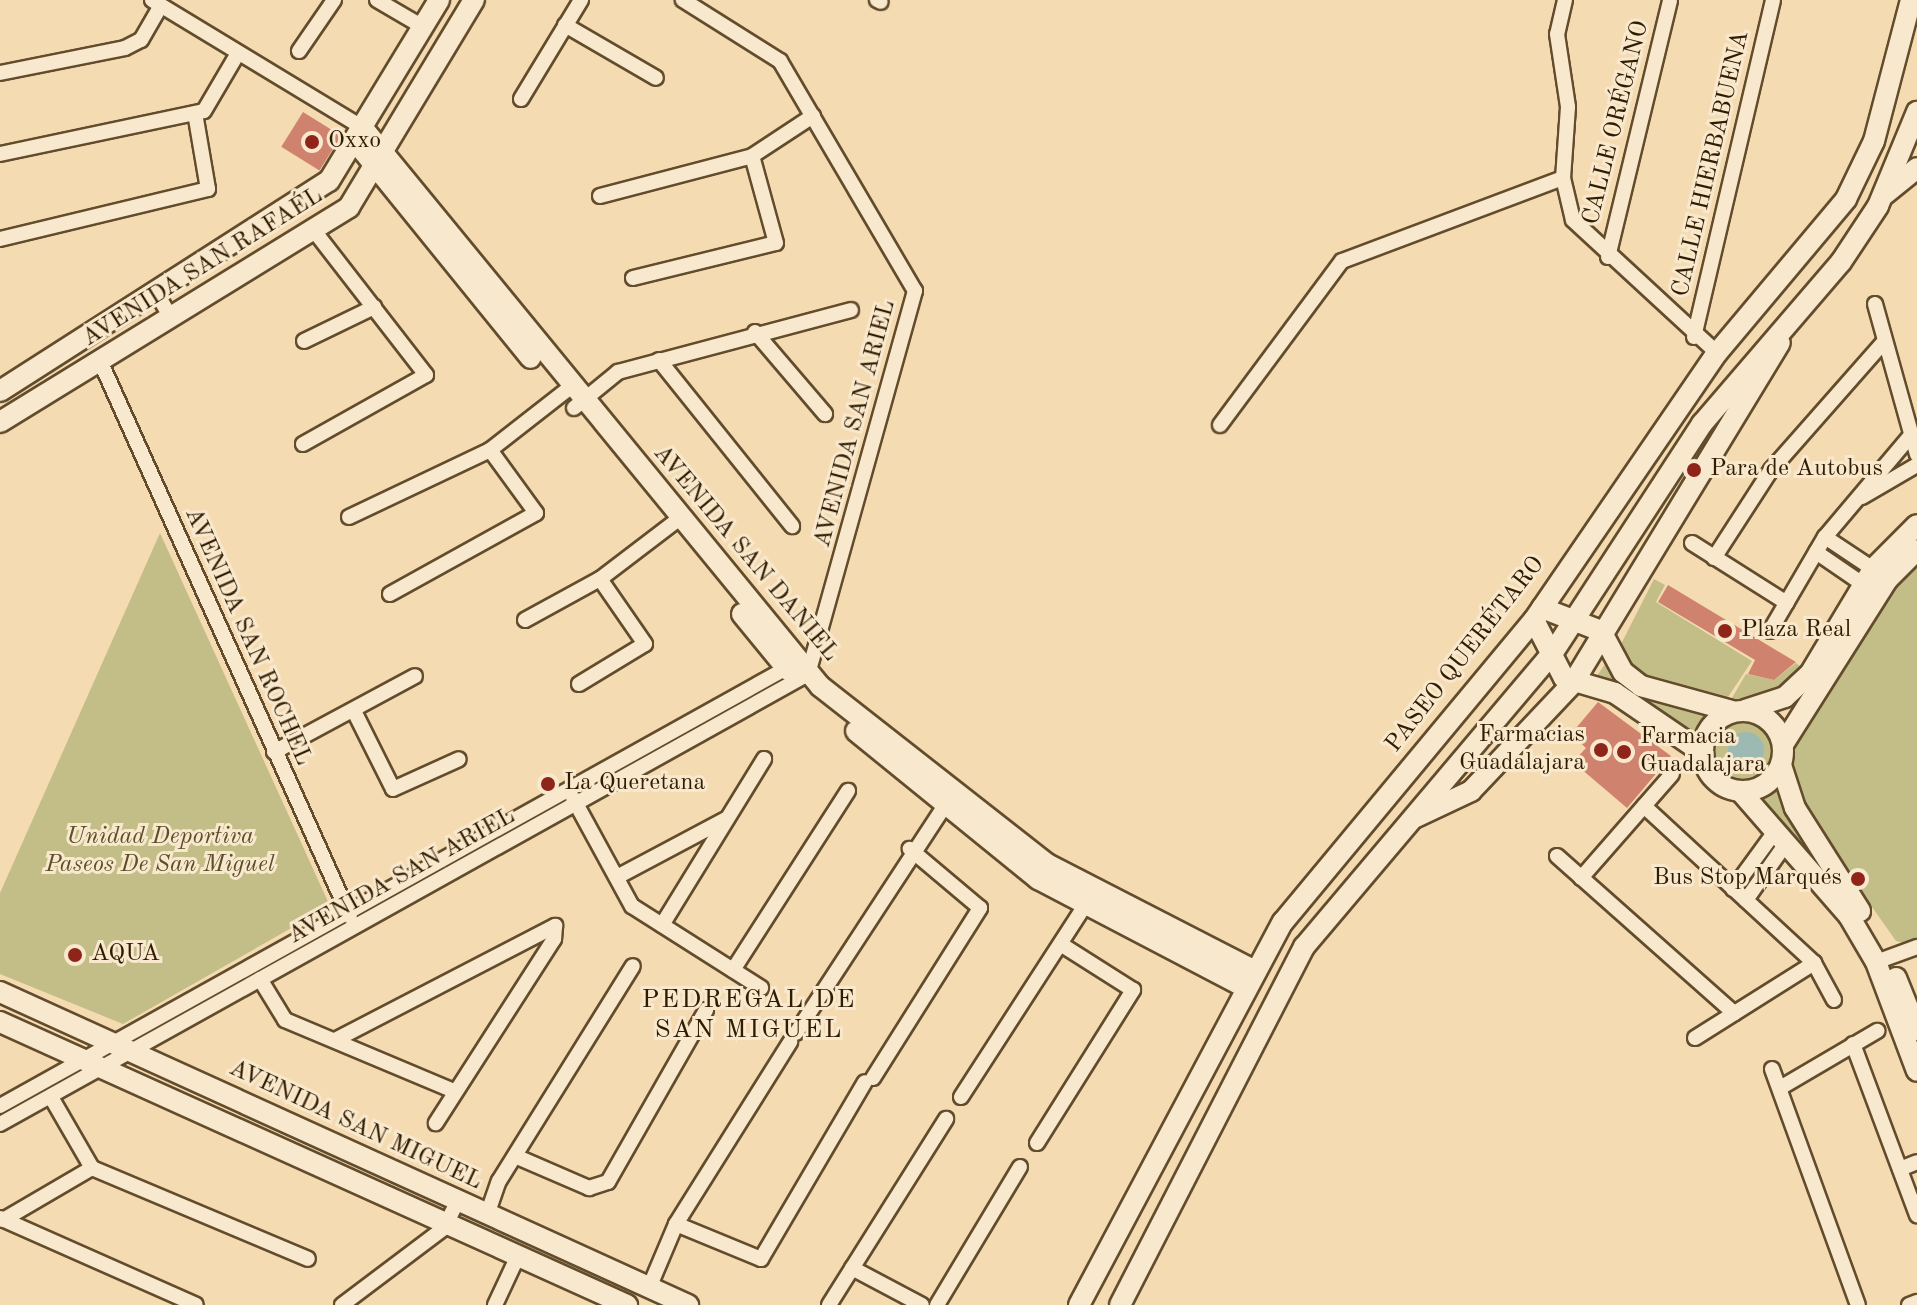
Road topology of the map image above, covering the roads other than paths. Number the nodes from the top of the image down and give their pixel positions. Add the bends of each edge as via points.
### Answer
1 (334, 0) edge
2 (377, 0) edge
3 (439, 0) edge
4 (474, 0) edge
5 (581, 0) edge
6 (683, 0) edge
7 (1565, 0) edge
8 (1670, 0) edge
9 (1773, 0) edge
10 (1911, 0) edge
11 (156, 3) edge
12 (565, 25) junction
13 (423, 27) junction
14 (299, 51) dead end
15 (238, 53) junction
16 (0, 73) edge
17 (656, 78) dead end
18 (521, 99) dead end
19 (1917, 112) edge
20 (195, 113) junction
21 (813, 116) junction
22 (355, 130) junction
23 (0, 154) edge
24 (752, 156) junction
25 (378, 158) junction
26 (1917, 168) edge
27 (1563, 178) junction
28 (600, 196) dead end
29 (1882, 196) junction
30 (312, 228) junction
31 (0, 239) edge
32 (1608, 257) junction
33 (633, 278) dead end
34 (156, 292) junction
35 (1875, 304) dead end
36 (374, 307) junction
37 (851, 310) dead end
38 (1799, 310) junction
39 (171, 318) junction
40 (755, 332) junction
41 (1694, 337) junction
42 (304, 341) dead end
43 (1884, 342) junction
44 (1717, 353) junction
45 (659, 360) junction
46 (101, 363) junction
47 (0, 391) edge
48 (573, 397) junction
49 (825, 414) dead end
50 (0, 422) edge
51 (1220, 425) dead end
52 (1912, 434) junction
53 (303, 444) dead end
54 (490, 450) junction
55 (1917, 454) edge
56 (1917, 465) edge
57 (1848, 505) junction
58 (349, 517) dead end
59 (675, 521) junction
60 (1917, 525) edge
61 (792, 526) dead end
62 (1825, 537) junction
63 (1692, 543) dead end
64 (1917, 550) edge
65 (1816, 552) junction
66 (1714, 558) junction
67 (1868, 577) junction
68 (600, 579) junction
69 (390, 594) dead end
70 (1787, 603) junction
71 (1538, 614) junction
72 (525, 620) dead end
73 (1574, 622) junction
74 (1770, 631) dead end
75 (1606, 637) junction
76 (1552, 654) junction
77 (801, 669) junction
78 (415, 676) dead end
79 (1573, 683) junction
80 (579, 684) dead end
81 (354, 711) junction
82 (1739, 711) junction
83 (1784, 743) junction
84 (274, 752) junction
85 (1703, 753) junction
86 (459, 759) dead end
87 (764, 759) dead end
88 (1781, 765) junction
89 (1672, 774) dead end
90 (569, 789) junction
91 (848, 791) dead end
92 (1741, 792) junction
93 (577, 806) junction
94 (1644, 806) junction
95 (944, 807) junction
96 (727, 818) junction
97 (1409, 820) junction
98 (1781, 836) junction
99 (1004, 844) junction
100 (910, 849) junction
101 (1557, 856) dead end
102 (617, 877) junction
103 (1581, 878) junction
104 (1733, 889) junction
105 (1746, 900) junction
106 (1087, 902) junction
107 (347, 911) junction
108 (662, 925) junction
109 (354, 928) junction
110 (1062, 945) junction
111 (1917, 947) edge
112 (1882, 960) junction
113 (1814, 963) junction
114 (633, 966) dead end
115 (733, 970) junction
116 (260, 979) junction
117 (1249, 979) junction
118 (761, 988) dead end
119 (0, 992) edge
120 (1834, 1000) dead end
121 (706, 1010) dead end
122 (1734, 1013) junction
123 (0, 1022) edge
124 (1917, 1030) edge
125 (1877, 1031) dead end
126 (1695, 1038) dead end
127 (337, 1039) junction
128 (111, 1043) junction
129 (1853, 1044) junction
130 (136, 1053) junction
131 (93, 1065) junction
132 (1772, 1069) dead end
133 (1917, 1071) edge
134 (1780, 1088) junction
135 (454, 1091) junction
136 (51, 1097) junction
137 (961, 1097) dead end
138 (0, 1106) edge
139 (946, 1119) dead end
140 (436, 1123) dead end
141 (0, 1124) edge
142 (1037, 1143) dead end
143 (515, 1156) junction
144 (1917, 1162) edge
145 (1020, 1167) dead end
146 (92, 1168) junction
147 (1900, 1169) junction
148 (1912, 1183) edge
149 (457, 1202) junction
150 (487, 1215) junction
151 (1917, 1215) edge
152 (2, 1219) edge
153 (676, 1224) junction
154 (444, 1228) junction
155 (308, 1259) dead end
156 (516, 1260) junction
157 (852, 1268) junction
158 (649, 1288) junction
159 (1917, 1302) edge
160 (196, 1305) edge
161 (342, 1305) edge
162 (495, 1305) edge
163 (627, 1305) edge
164 (688, 1305) edge
165 (829, 1305) edge
166 (922, 1305) edge
167 (937, 1305) edge
168 (1079, 1305) edge
169 (1120, 1305) edge
170 (1858, 1305) edge
171 (1909, 1305) edge

1 - 14 street
2 - 13 street
3 - 13 main road, AVENIDA SAN RAFAÉL
4 - 25 main road, AVENIDA SAN RAFAÉL
5 - 12 street
6 - 21 street, AVENIDA SAN ARIEL via 776,57
7 - 27 street via 1557,34 1568,107
8 - 32 street, CALLE ORÉGANO
9 - 41 street, CALLE HIERBABUENA
10 - 44 main road, PASEO QUERÉTARO via 1874,141 1846,199
11 - 15 street
11 - 16 street via 141,40 125,48
12 - 17 street
12 - 18 street
13 - 22 main road, AVENIDA SAN RAFAÉL
15 - 20 street via 204,111
15 - 22 street
19 - 29 main road
20 - 23 street
20 - 31 street via 208,189
21 - 24 street
21 - 77 street, AVENIDA SAN ARIEL via 915,291
22 - 25 main road, AVENIDA SAN DANIEL
22 - 34 main road, AVENIDA SAN RAFAÉL via 329,181
24 - 28 street
24 - 33 street via 776,243
25 - 30 main road, AVENIDA SAN RAFAÉL via 349,207
25 - 48 main road, AVENIDA SAN DANIEL
26 - 29 main road
27 - 32 street via 1573,220
27 - 51 street via 1342,261
29 - 38 main road via 1841,262
30 - 36 street
30 - 39 main road, AVENIDA SAN RAFAÉL
32 - 41 street
34 - 39 street
34 - 47 main road, AVENIDA SAN RAFAÉL
35 - 43 street
36 - 42 street
36 - 53 street via 426,375
37 - 40 street
38 - 73 main road via 1702,424
38 - 75 main road
39 - 46 main road, AVENIDA SAN RAFAÉL
40 - 45 street
40 - 49 street
41 - 44 street
43 - 52 street
43 - 66 street via 1771,470
44 - 71 main road, PASEO QUERÉTARO
45 - 48 street via 618,372
45 - 61 street
46 - 50 main road, AVENIDA SAN RAFAÉL
46 - 84 street, AVENIDA SAN ROCHEL
48 - 54 street
48 - 59 main road, AVENIDA SAN DANIEL
52 - 55 street
52 - 57 street
54 - 58 street
54 - 69 street via 536,513
56 - 57 street
57 - 62 street
59 - 68 street
59 - 77 main road, AVENIDA SAN DANIEL
60 - 67 main road
62 - 65 street
62 - 67 street
63 - 66 street
64 - 83 main road via 1887,580
65 - 67 street
65 - 70 street
66 - 70 street
67 - 82 main road via 1810,674 1785,697
68 - 72 street
68 - 80 street via 645,644
70 - 74 street
71 - 73 main road
71 - 76 main road
71 - 117 main road, PASEO QUERÉTARO via 1283,922
73 - 75 main road
73 - 76 main road
75 - 79 main road
75 - 82 main road via 1623,672 1641,686
76 - 79 main road
76 - 97 main road
77 - 90 street, AVENIDA SAN ARIEL
77 - 93 street, AVENIDA SAN ARIEL
77 - 95 main road, AVENIDA SAN DANIEL
77 - 99 main road, AVENIDA SAN DANIEL
78 - 81 street
79 - 85 main road via 1615,693
79 - 97 main road via 1471,791
81 - 84 street
81 - 86 street via 393,789
82 - 83 main road via 1762,715
82 - 85 main road via 1710,727
83 - 88 main road
84 - 107 street, AVENIDA SAN ROCHEL
85 - 92 main road via 1722,786
87 - 96 street
88 - 92 main road via 1763,787
88 - 112 main road via 1795,808
89 - 94 street
90 - 93 street
90 - 107 street, AVENIDA SAN ARIEL
91 - 115 street
92 - 98 main road
93 - 102 street
93 - 109 street, AVENIDA SAN ARIEL
94 - 103 street
94 - 104 street
95 - 99 main road, AVENIDA SAN DANIEL
95 - 100 street
96 - 102 street
96 - 108 street
97 - 169 main road via 1304,947
98 - 104 street
98 - 105 street
98 - 112 main road
99 - 106 main road, AVENIDA SAN DANIEL
99 - 117 main road, AVENIDA SAN DANIEL
100 - 153 street
100 - 153 street via 980,908 761,1259
101 - 103 street
102 - 108 street via 632,906
103 - 122 street
104 - 105 street
105 - 113 street
106 - 110 street
106 - 117 main road, AVENIDA SAN DANIEL
107 - 109 street, AVENIDA SAN ROCHEL
107 - 128 street, AVENIDA SAN ARIEL
108 - 115 street
109 - 116 street, AVENIDA SAN ARIEL
110 - 137 street
110 - 142 street via 1133,990
111 - 112 street
112 - 124 main road
112 - 133 main road
113 - 120 street
113 - 122 street
114 - 143 street
115 - 118 street
116 - 127 street via 285,1020
116 - 130 street, AVENIDA SAN ARIEL
117 - 168 main road, PASEO QUERÉTARO
119 - 128 main road, AVENIDA SAN MIGUEL
121 - 143 street via 608,1182 589,1188
122 - 126 street
123 - 131 main road
125 - 129 street
127 - 135 street
127 - 135 street via 555,926 554,939
128 - 130 main road, AVENIDA SAN MIGUEL
128 - 131 street, AVENIDA SAN ARIEL
129 - 134 street
129 - 147 street
130 - 131 street, AVENIDA SAN ARIEL
130 - 149 main road, AVENIDA SAN MIGUEL
131 - 136 street, AVENIDA SAN ARIEL
131 - 138 street, AVENIDA SAN ARIEL
131 - 154 main road
132 - 134 street
134 - 170 street
135 - 140 street
136 - 141 street, AVENIDA SAN ARIEL
136 - 146 street
139 - 157 street
143 - 150 street
144 - 147 street
145 - 167 street
146 - 152 street
146 - 155 street
147 - 148 street
148 - 151 street
149 - 150 main road, AVENIDA SAN MIGUEL
149 - 154 street
150 - 158 main road, AVENIDA SAN MIGUEL
152 - 160 street
153 - 158 street
154 - 156 main road
154 - 161 street
156 - 162 street
156 - 163 main road
157 - 165 street
157 - 166 street
158 - 164 main road, AVENIDA SAN MIGUEL
159 - 171 street

